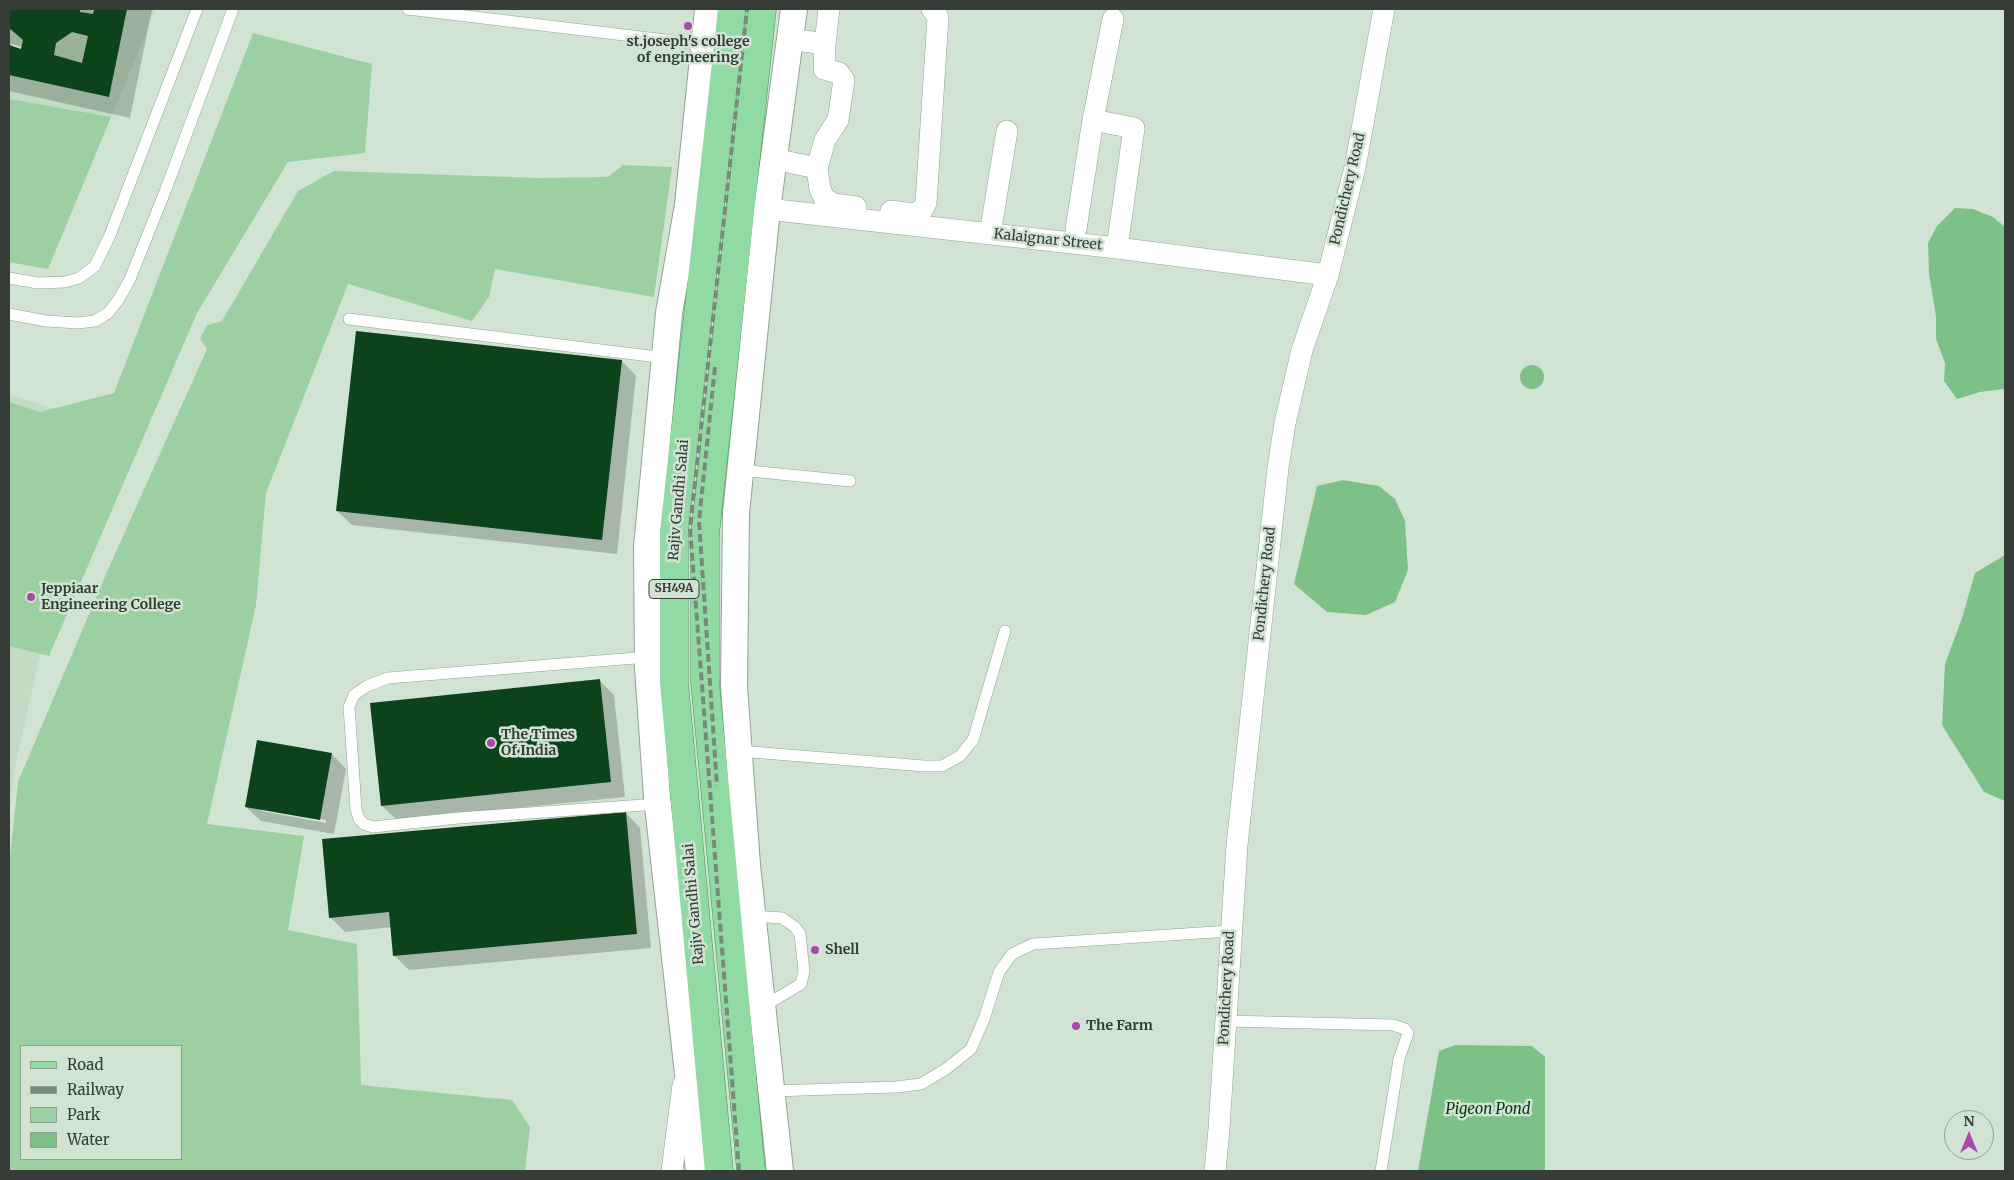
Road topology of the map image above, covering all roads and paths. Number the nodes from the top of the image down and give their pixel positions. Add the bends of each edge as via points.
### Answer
1 (197, 9) edge
2 (233, 9) edge
3 (408, 9) edge
4 (724, 9) edge
5 (794, 9) edge
6 (829, 9) edge
7 (932, 9) edge
8 (1384, 9) edge
9 (762, 10) edge
10 (490, 14) edge
11 (1113, 19) dead end
12 (790, 40) junction
13 (825, 44) junction
14 (716, 46) junction
15 (759, 50) junction
16 (1093, 120) junction
17 (718, 124) junction
18 (750, 129) junction
19 (1007, 131) dead end
20 (774, 159) junction
21 (818, 168) junction
22 (767, 209) junction
23 (1076, 229) dead end
24 (990, 234) junction
25 (1117, 248) junction
26 (1328, 275) junction
27 (9, 278) edge
28 (9, 314) edge
29 (349, 319) dead end
30 (666, 358) junction
31 (740, 470) junction
32 (850, 480) dead end
33 (1005, 631) dead end
34 (648, 657) junction
35 (739, 750) junction
36 (658, 804) junction
37 (752, 916) junction
38 (1230, 932) junction
39 (762, 1007) junction
40 (1226, 1020) junction
41 (686, 1055) junction
42 (772, 1091) junction
43 (672, 1171) edge
44 (699, 1171) edge
45 (720, 1171) edge
46 (751, 1171) edge
47 (780, 1171) edge
48 (1215, 1171) edge
49 (1381, 1171) edge

1 - 27 lane via 110,235 95,266 79,278 65,282 38,283
2 - 28 lane via 120,299 108,313 95,321 46,321
3 - 10 lane
4 - 9 lane
4 - 14 main road, Rajiv Gandhi Salai / SH49A
5 - 12 street
6 - 13 street
7 - 21 street via 938,17 926,203 922,210 913,214 834,204 824,198
8 - 26 street, Pondichery Road via 1355,167
9 - 15 main road, SH49A
10 - 14 lane
11 - 16 street
12 - 13 street
12 - 20 street
13 - 21 street via 824,69 839,72 844,80 838,120 825,140
14 - 15 lane
14 - 17 main road, Rajiv Gandhi Salai / SH49A
14 - 30 street via 669,314
15 - 18 main road, SH49A
16 - 23 street
16 - 25 street via 1134,128
17 - 18 main road
17 - 45 main road, Rajiv Gandhi Salai / SH49A via 674,532 674,683
18 - 46 main road, SH49A via 706,534 706,682
19 - 24 street
20 - 21 street
20 - 22 street
22 - 24 street, Kalaignar Street
22 - 31 street
24 - 25 street, Kalaignar Street
25 - 26 street, Kalaignar Street
26 - 38 street, Pondichery Road via 1302,350 1278,468 1236,845
29 - 30 lane
30 - 34 street via 647,547
31 - 32 lane
31 - 35 street via 736,513 734,686
33 - 35 lane via 973,740 960,756 942,766
34 - 36 street
34 - 36 lane via 388,678 354,695 349,707 356,809 359,819 373,827
35 - 37 street
36 - 41 street
37 - 39 street
37 - 39 lane via 782,918 795,926 800,934 804,977 801,984
38 - 40 street, Pondichery Road
38 - 42 lane via 1033,944 1012,954 999,972 971,1049 921,1084
39 - 42 street
40 - 48 street, Pondichery Road
40 - 49 lane via 1387,1025 1405,1029 1408,1033 1399,1059
41 - 43 street
41 - 44 street
42 - 47 street

